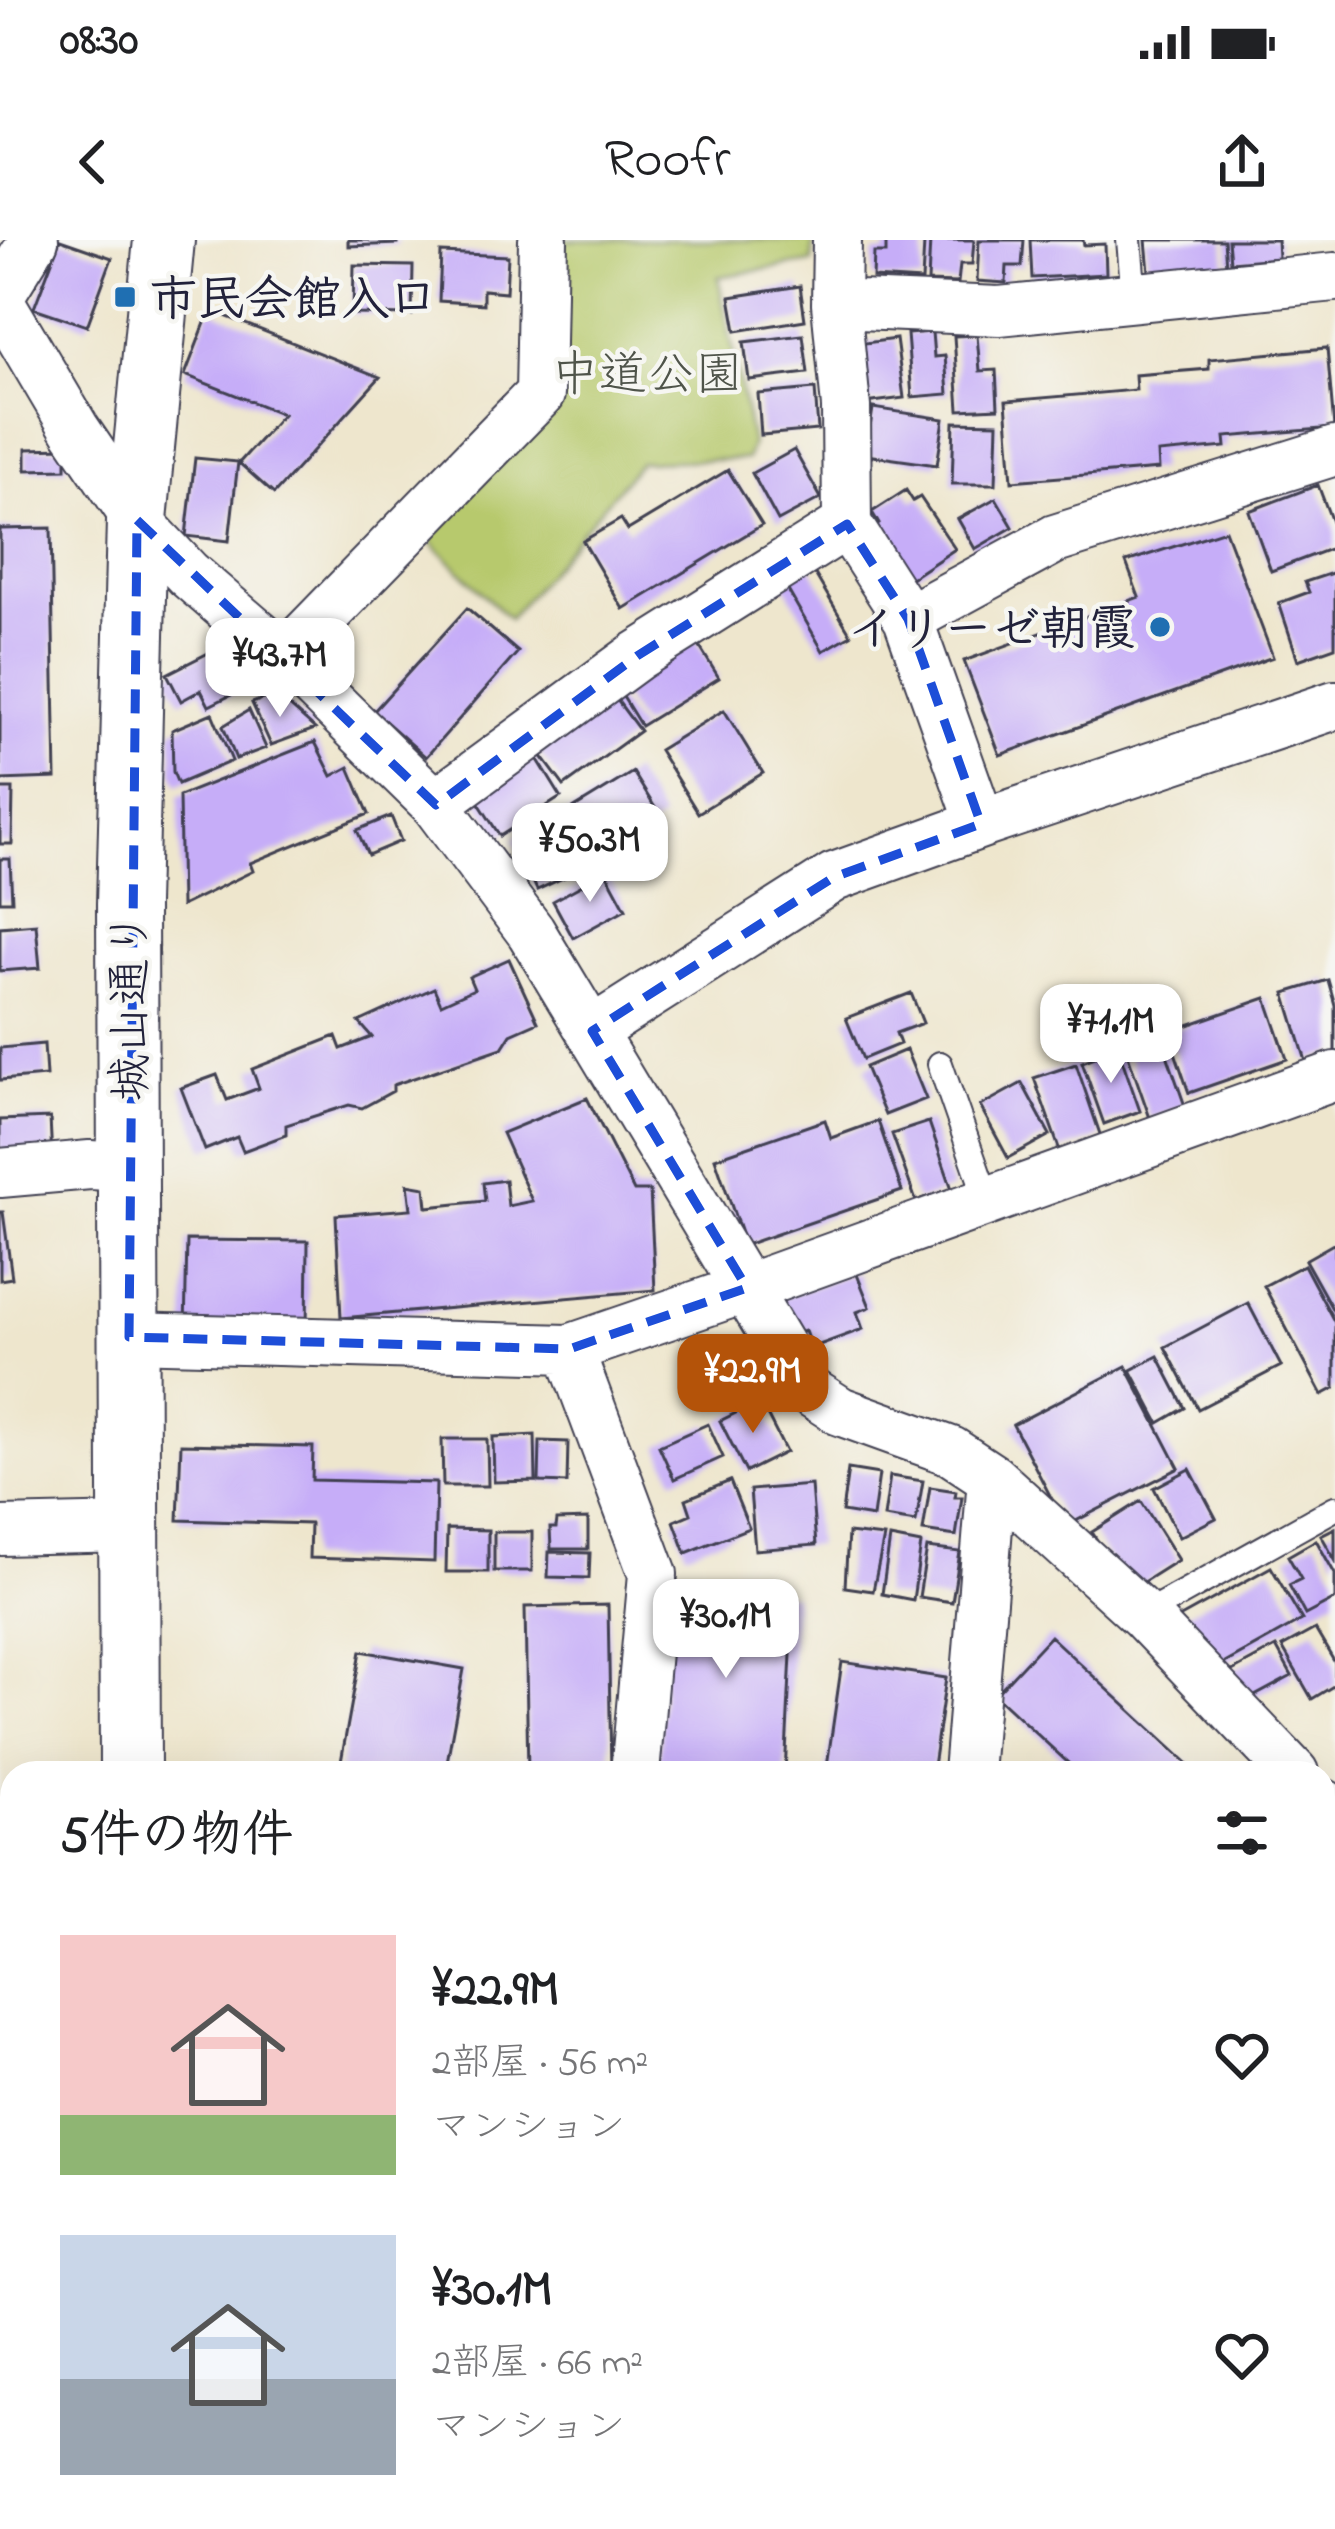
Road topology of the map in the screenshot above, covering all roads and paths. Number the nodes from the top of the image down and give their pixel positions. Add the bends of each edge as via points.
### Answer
1 (34, 240) edge
2 (164, 240) edge
3 (544, 240) edge
4 (837, 240) edge
5 (1129, 240) edge
6 (1335, 278) edge
7 (0, 298) edge
8 (1134, 298) junction
9 (836, 304) junction
10 (1335, 451) edge
11 (136, 520) junction
12 (847, 524) junction
13 (908, 619) junction
14 (284, 657) junction
15 (1335, 704) edge
16 (435, 804) junction
17 (980, 824) junction
18 (592, 1031) junction
19 (940, 1064) dead end
20 (1335, 1076) edge
21 (128, 1167) junction
22 (0, 1173) edge
23 (988, 1202) junction
24 (747, 1288) junction
25 (129, 1337) junction
26 (569, 1349) junction
27 (992, 1478) junction
28 (1335, 1508) edge
29 (130, 1528) junction
30 (0, 1531) edge
31 (1143, 1615) junction
32 (130, 1761) edge
33 (636, 1761) edge
34 (969, 1761) edge
35 (1283, 1761) edge

1 - 7 street
2 - 11 street, 城山通り
3 - 14 street via 540,394
4 - 9 street
5 - 8 lane
6 - 8 street
7 - 11 street
8 - 9 street via 998,311
9 - 12 street
10 - 13 street via 1055,539
11 - 14 street
11 - 21 street, 城山通り
12 - 13 street
12 - 16 street via 637,656
13 - 17 street
14 - 16 street
15 - 17 street
16 - 18 street via 531,932
17 - 18 street via 834,877
18 - 24 street
19 - 23 lane
20 - 23 street
21 - 22 street
21 - 25 street, 城山通り
23 - 24 street
24 - 26 street
24 - 27 street via 806,1389 840,1412 951,1450
25 - 26 street
25 - 29 street, 城山通り
26 - 33 street via 653,1574
27 - 31 street
27 - 34 street
28 - 31 lane
29 - 30 street
29 - 32 street, 城山通り
31 - 35 street

